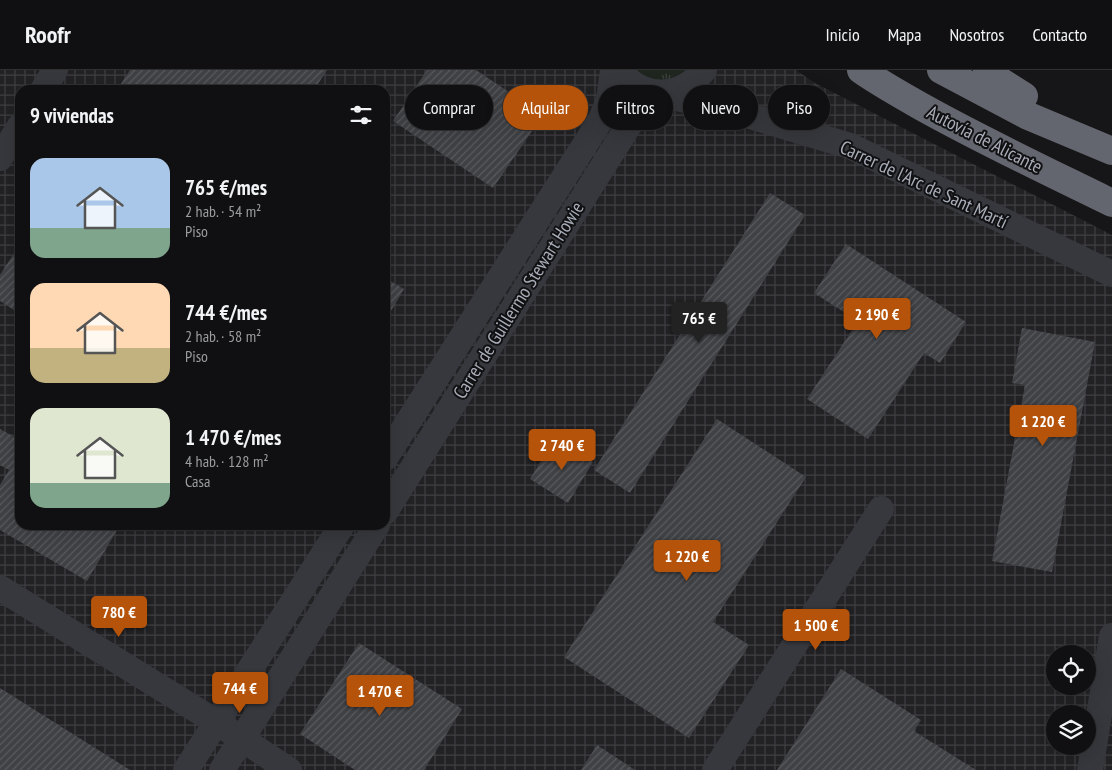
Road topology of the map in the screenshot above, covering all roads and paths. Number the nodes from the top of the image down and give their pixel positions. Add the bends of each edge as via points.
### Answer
1 (55, 70) edge
2 (613, 70) edge
3 (619, 70) edge
4 (705, 70) edge
5 (846, 70) edge
6 (941, 70) edge
7 (986, 70) edge
8 (868, 75) edge
9 (46, 85) edge
10 (635, 85) edge
11 (712, 85) edge
12 (673, 91) edge
13 (758, 118) edge
14 (626, 130) edge
15 (15, 134) edge
16 (1112, 151) edge
17 (0, 158) edge
18 (1112, 203) edge
19 (1112, 274) edge
20 (390, 450) edge
21 (390, 504) edge
22 (881, 509) dead end
23 (339, 530) edge
24 (374, 530) edge
25 (0, 588) edge
26 (1112, 636) edge
27 (216, 722) junction
28 (242, 740) junction
29 (720, 768) edge
30 (186, 770) edge
31 (222, 770) edge
32 (289, 770) edge
33 (1090, 770) edge

1 - 9 street
2 - 20 street, Carrer de Guillermo Stewart Howie via 608,100 600,121
3 - 10 street, Carrer de l'Arc de Sant Martí
4 - 11 street
4 - 12 street via 690,85
5 - 8 highway, Autovía de Alicante
6 - 16 highway via 1026,115
7 - 16 highway
8 - 18 highway, Autovía de Alicante via 943,119
13 - 19 street, Carrer de l'Arc de Sant Martí via 850,146
14 - 21 street, Carrer de Guillermo Stewart Howie
15 - 17 street
22 - 29 street
23 - 27 street
24 - 28 street
25 - 27 street
26 - 33 street
27 - 28 street
27 - 30 street
28 - 31 street
28 - 32 street

